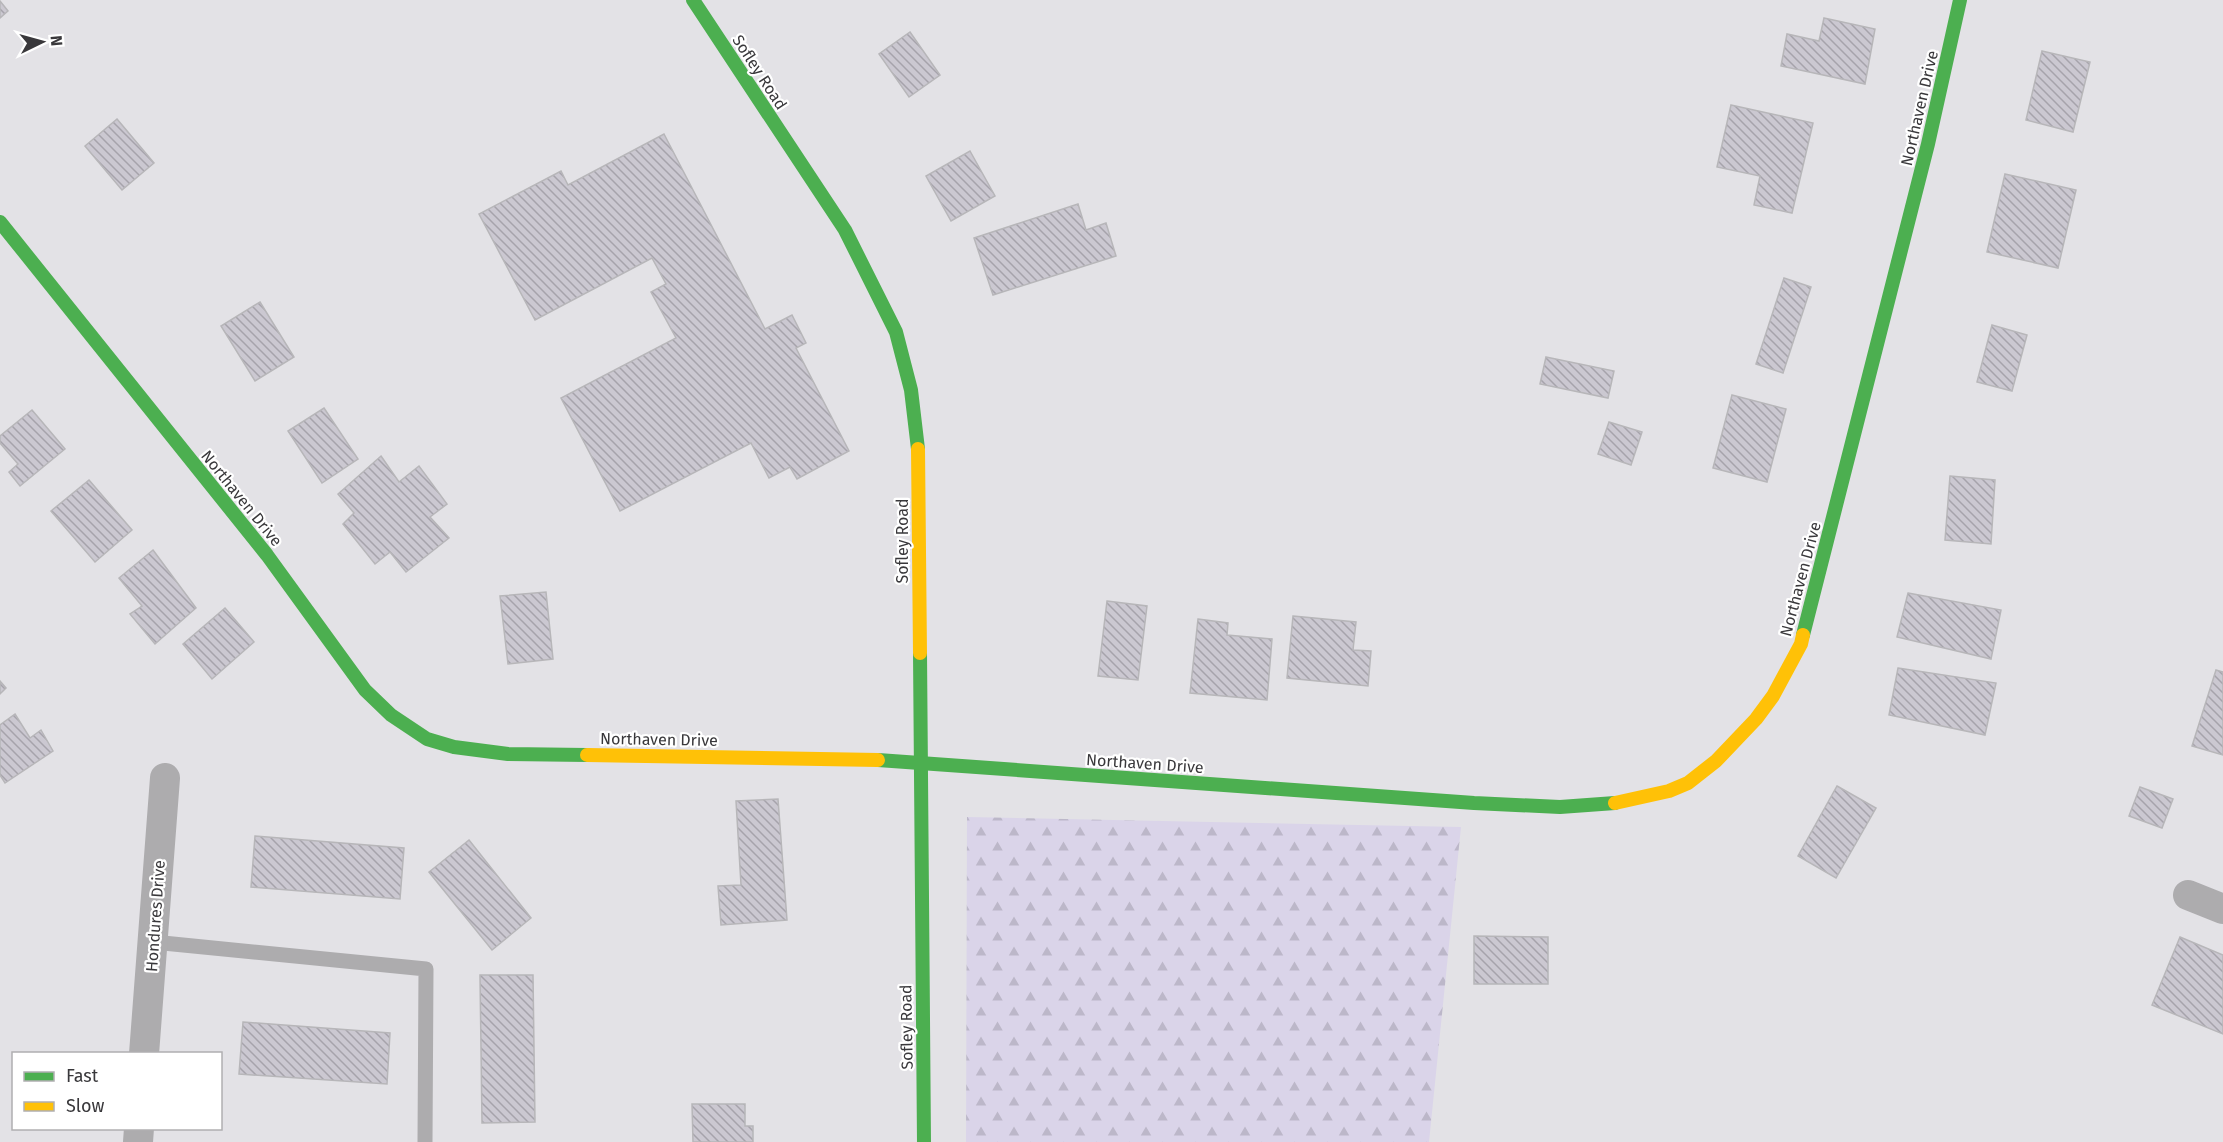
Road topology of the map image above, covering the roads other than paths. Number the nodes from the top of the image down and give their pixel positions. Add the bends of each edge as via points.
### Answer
1 (693, 0) edge
2 (1960, 0) edge
3 (0, 222) edge
4 (920, 764) junction
5 (165, 778) dead end
6 (2188, 895) dead end
7 (2223, 909) edge
8 (153, 942) junction
9 (144, 1052) edge
10 (425, 1142) edge
11 (924, 1142) edge

1 - 4 street, Sofley Road via 845,230 896,332 911,390 918,451
2 - 4 street, Northaven Drive via 1928,144 1801,644 1756,719 1716,761 1688,783 1635,801 1560,807
3 - 4 street, Northaven Drive via 267,555 365,690 391,715 427,739 508,754 883,760
4 - 11 street, Sofley Road
5 - 8 street, Hondures Drive
6 - 7 street
8 - 9 street, Hondures Drive
8 - 10 lane via 426,969

